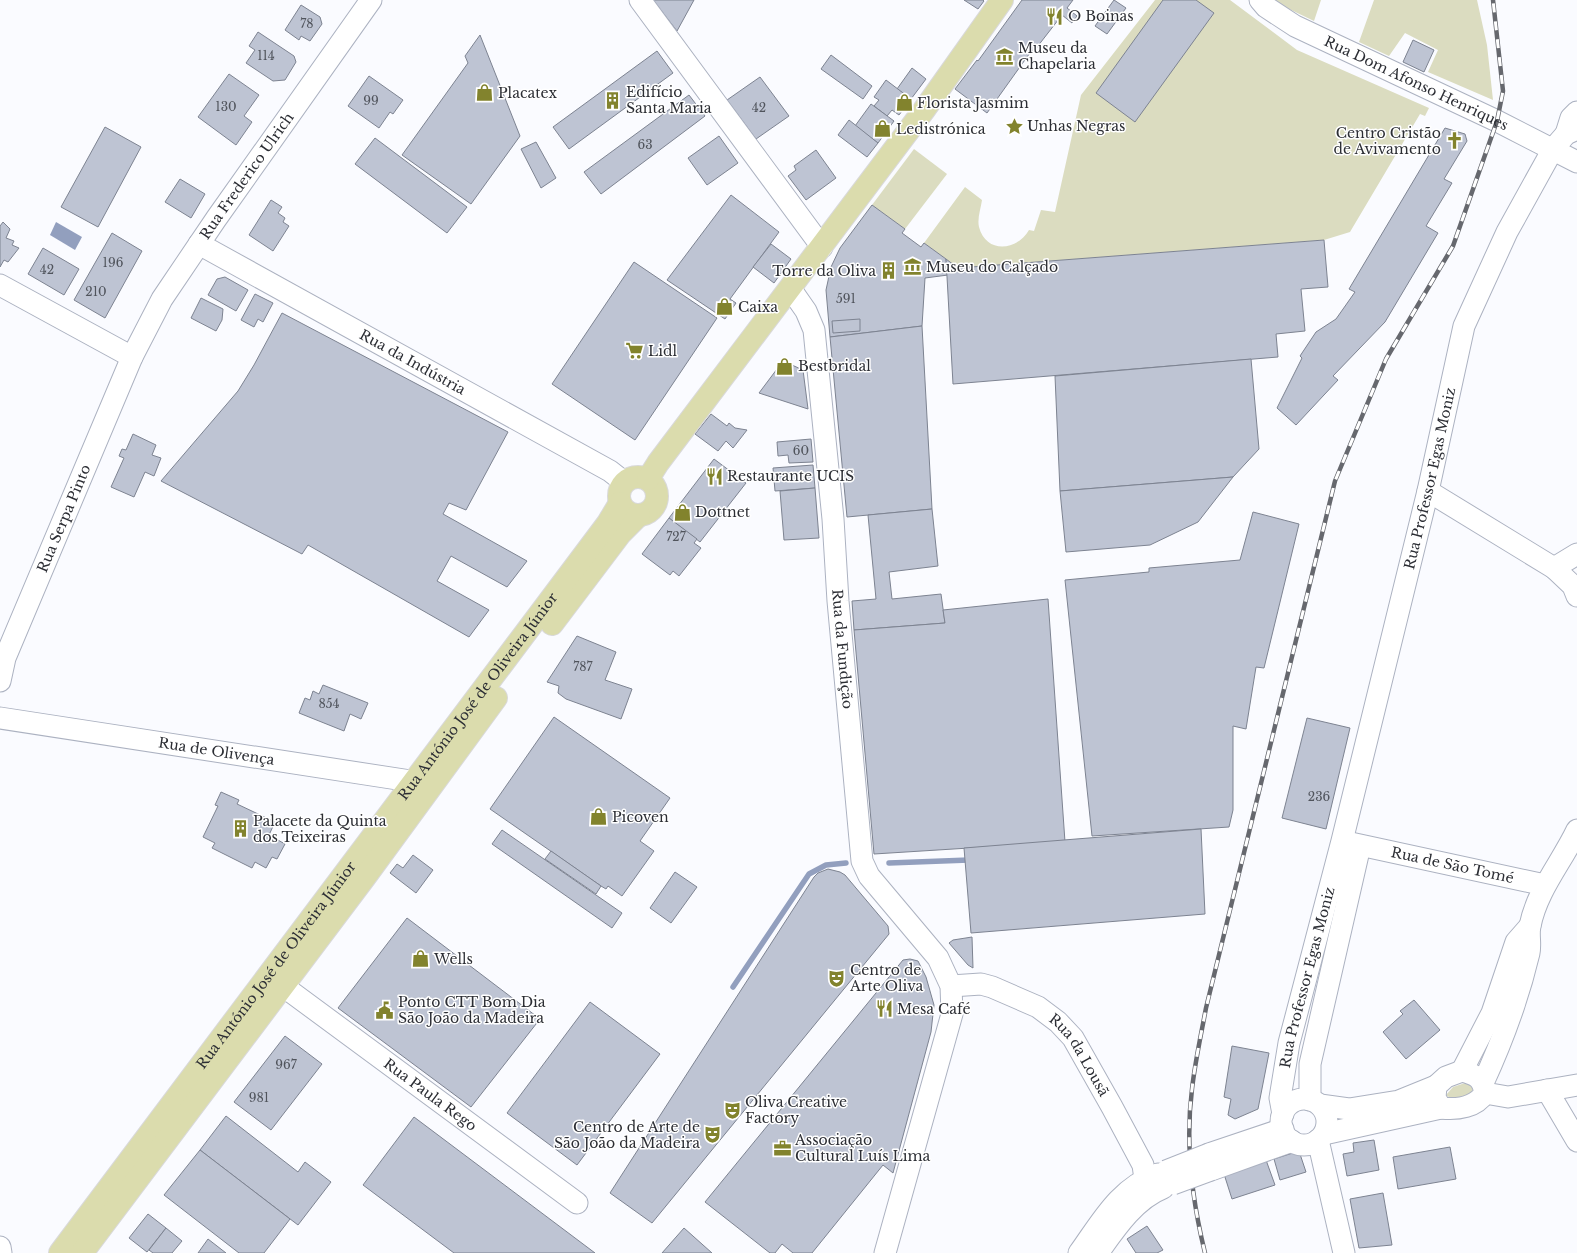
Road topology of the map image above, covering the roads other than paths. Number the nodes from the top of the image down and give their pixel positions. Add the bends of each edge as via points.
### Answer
1 (370, 0) edge
2 (640, 0) edge
3 (1002, 0) edge
4 (1260, 0) edge
5 (1577, 112) edge
6 (1566, 138) edge
7 (1577, 162) edge
8 (199, 244) junction
9 (822, 247) junction
10 (0, 284) edge
11 (790, 288) junction
12 (132, 357) junction
13 (648, 479) junction
14 (1428, 490) junction
15 (622, 493) junction
16 (639, 515) junction
17 (1577, 554) edge
18 (1554, 568) junction
19 (1577, 596) edge
20 (0, 681) edge
21 (0, 718) edge
22 (423, 784) junction
23 (1577, 830) edge
24 (1351, 843) junction
25 (1545, 884) junction
26 (1530, 926) junction
27 (283, 986) junction
28 (951, 986) junction
29 (1462, 1071) junction
30 (1577, 1085) edge
31 (1436, 1086) junction
32 (1484, 1088) junction
33 (1547, 1090) junction
34 (1315, 1102) junction
35 (1441, 1108) junction
36 (1286, 1128) junction
37 (1321, 1137) junction
38 (1577, 1141) edge
39 (1148, 1186) junction
40 (576, 1203) dead end
41 (0, 1248) edge
42 (1, 1253) edge
43 (60, 1253) edge
44 (82, 1253) edge
45 (885, 1253) edge
46 (1079, 1253) edge
47 (1098, 1253) edge
48 (1344, 1253) edge

1 - 8 street, Rua Frederico Ulrich
2 - 9 street
3 - 9 main road
4 - 6 street, Rua Dom Afonso Henriques via 1266,7 1295,26 1497,121
5 - 6 street, Rua Professor Egas Moniz via 1571,118
6 - 7 street, Rua Dom Afonso Henriques
6 - 14 street, Rua Professor Egas Moniz via 1507,232 1464,326
8 - 12 street, Rua Frederico Ulrich via 162,299
8 - 15 street, Rua da Indústria via 610,472
9 - 11 main road
10 - 12 street
11 - 13 main road
11 - 28 street, Rua da Fundição via 806,311 814,330 862,861 873,882 915,928 938,958
12 - 20 street, Rua Serpa Pinto via 5,658
13 - 15 main road via 635,476
13 - 16 main road, Rua António José de Oliveira Júnior via 656,488 657,500 651,510
14 - 18 street
14 - 24 street, Rua Professor Egas Moniz
15 - 16 main road via 628,512
15 - 22 main road, Rua António José de Oliveira Júnior via 608,523
16 - 22 main road, Rua António José de Oliveira Júnior via 620,534
17 - 18 street
18 - 19 street via 1573,586
21 - 22 street, Rua de Olivença
22 - 27 main road, Rua António José de Oliveira Júnior
22 - 43 main road, Rua António José de Oliveira Júnior
23 - 25 street via 1567,852
24 - 25 street, Rua de São Tomé
24 - 34 street, Rua Professor Egas Moniz via 1310,1064
24 - 36 street, Rua Professor Egas Moniz via 1289,1043 1280,1098
25 - 26 street
26 - 29 street via 1516,942 1492,1013
26 - 32 street via 1530,952
27 - 40 street, Rua Paula Rego
27 - 44 main road, Rua António José de Oliveira Júnior
28 - 39 street, Rua da Lousã via 981,984 992,987 1038,1007 1058,1022 1073,1038 1108,1100 1143,1165
28 - 45 street via 952,1014
29 - 31 street via 1446,1077
29 - 32 street via 1475,1075
30 - 33 street
31 - 34 street via 1400,1101 1349,1109
31 - 35 street via 1435,1098
32 - 33 street via 1508,1098
32 - 35 street via 1480,1100 1471,1105
33 - 38 street
34 - 36 street via 1299,1099 1292,1102
34 - 37 street via 1327,1118 1327,1126
35 - 37 street
36 - 37 street via 1307,1145
36 - 39 street, bridge
37 - 48 street
39 - 46 street via 1117,1199
39 - 47 street
41 - 42 street

